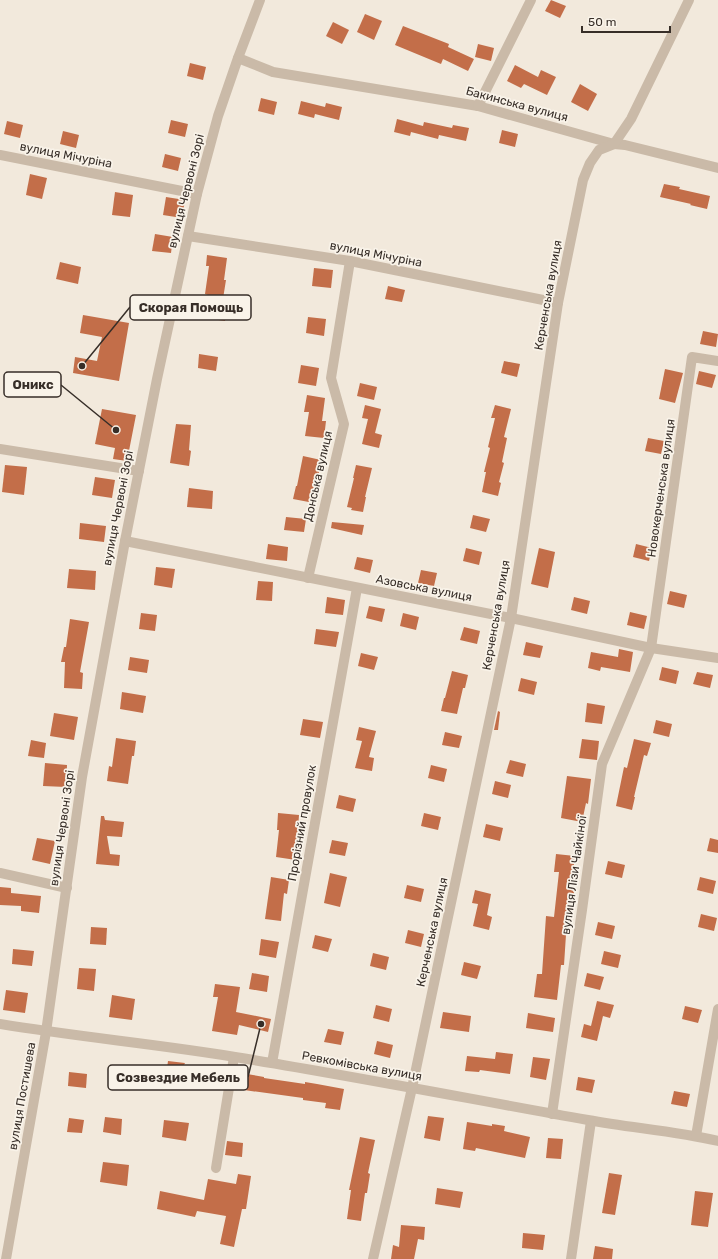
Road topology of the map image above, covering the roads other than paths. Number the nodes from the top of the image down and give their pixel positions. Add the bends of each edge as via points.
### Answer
1 (260, 0) edge
2 (531, 0) edge
3 (689, 0) edge
4 (238, 58) junction
5 (478, 106) junction
6 (614, 144) junction
7 (0, 155) edge
8 (718, 168) edge
9 (197, 194) junction
10 (188, 236) junction
11 (350, 261) junction
12 (558, 303) junction
13 (718, 361) edge
14 (0, 449) edge
15 (139, 471) junction
16 (125, 541) junction
17 (308, 578) junction
18 (357, 588) junction
19 (511, 618) junction
20 (651, 648) junction
21 (718, 658) edge
22 (0, 873) edge
23 (66, 888) junction
24 (718, 1009) edge
25 (0, 1024) edge
26 (46, 1032) junction
27 (234, 1056) junction
28 (272, 1063) junction
29 (412, 1088) junction
30 (552, 1114) junction
31 (591, 1121) junction
32 (696, 1136) junction
33 (718, 1141) edge
34 (216, 1168) dead end
35 (6, 1259) edge
36 (373, 1259) edge
37 (571, 1259) edge

1 - 4 street, вулиця Червоні Зорі
2 - 5 street
3 - 6 street, Керченська вулиця via 632,119
4 - 5 street, Бакинська вулиця via 274,72
4 - 9 street, вулиця Червоні Зорі via 218,116
5 - 6 street, Бакинська вулиця
6 - 8 street, Бакинська вулиця
6 - 12 street, Керченська вулиця via 599,150 583,180
7 - 9 street, вулиця Мічуріна
9 - 10 street, вулиця Червоні Зорі
10 - 11 street, вулиця Мічуріна
10 - 15 street, вулиця Червоні Зорі
11 - 12 street, вулиця Мічуріна
11 - 17 street, Донська вулиця via 331,378 344,424
12 - 19 street, Керченська вулиця
13 - 20 street, Новокерченська вулиця via 692,357
14 - 15 street
15 - 16 street, вулиця Червоні Зорі
16 - 17 street, Азовська вулиця
16 - 23 street, вулиця Червоні Зорі via 82,777
17 - 18 street, Азовська вулиця
18 - 19 street, Азовська вулиця
18 - 28 street, Прорізний провулок
19 - 20 street, Азовська вулиця
19 - 29 street, Керченська вулиця
20 - 21 street, Азовська вулиця
20 - 30 street, вулиця Лізи Чайкіної via 602,764
22 - 23 street
23 - 26 street, вулиця Червоні Зорі
24 - 32 street
25 - 26 street, Ревкомівська вулиця
26 - 27 street, Ревкомівська вулиця
26 - 35 street, вулиця Постишева
27 - 28 street, Ревкомівська вулиця
27 - 34 street
28 - 29 street, Ревкомівська вулиця
29 - 30 street, Ревкомівська вулиця
29 - 36 street, Керченська вулиця
30 - 31 street, Ревкомівська вулиця
31 - 32 street, Ревкомівська вулиця
31 - 37 street
32 - 33 street, Ревкомівська вулиця

